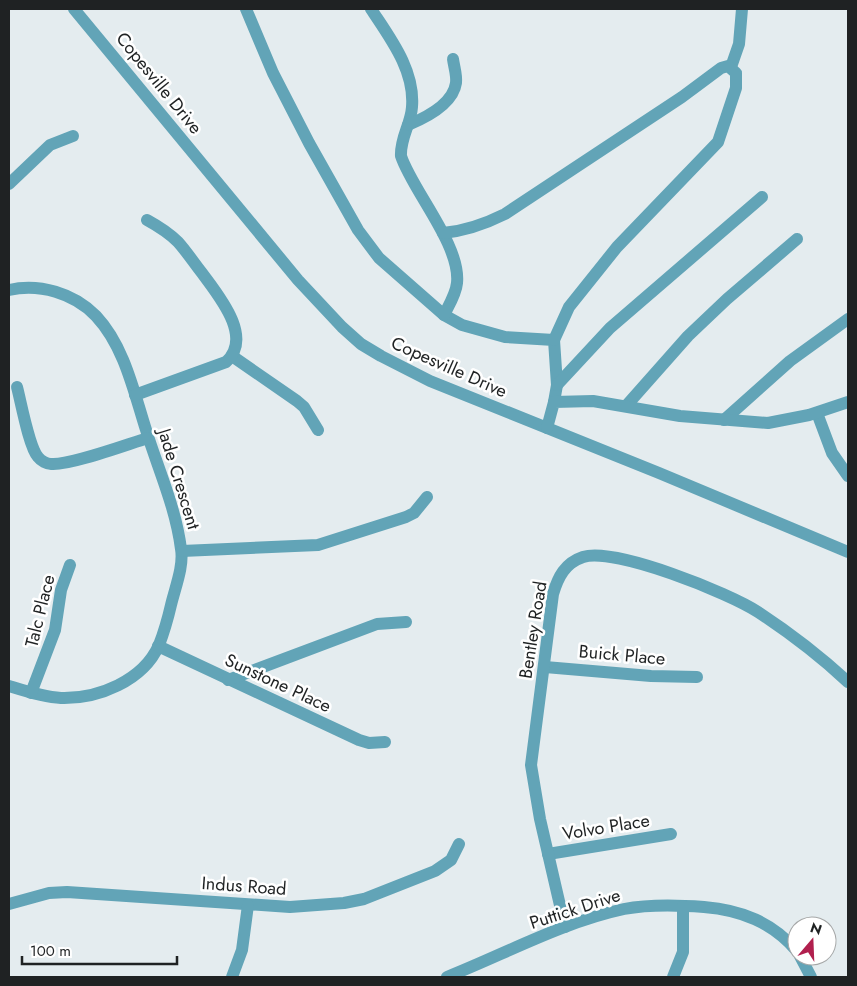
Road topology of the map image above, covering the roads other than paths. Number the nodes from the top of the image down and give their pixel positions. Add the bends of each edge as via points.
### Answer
1 (74, 9) edge
2 (246, 9) edge
3 (371, 9) edge
4 (742, 9) edge
5 (88, 15) edge
6 (453, 59) dead end
7 (731, 67) junction
8 (408, 126) junction
9 (73, 136) dead end
10 (9, 184) edge
11 (762, 197) dead end
12 (146, 220) dead end
13 (443, 233) junction
14 (797, 239) dead end
15 (9, 290) edge
16 (444, 315) junction
17 (848, 318) edge
18 (554, 340) junction
19 (232, 356) junction
20 (557, 385) junction
21 (17, 387) dead end
22 (135, 394) junction
23 (554, 402) junction
24 (848, 402) edge
25 (626, 406) junction
26 (817, 413) junction
27 (724, 420) junction
28 (547, 428) junction
29 (318, 430) dead end
30 (148, 438) junction
31 (848, 476) edge
32 (427, 497) dead end
33 (182, 551) junction
34 (848, 552) edge
35 (70, 565) dead end
36 (406, 622) dead end
37 (158, 646) junction
38 (545, 667) junction
39 (697, 678) dead end
40 (228, 680) junction
41 (848, 682) edge
42 (9, 686) edge
43 (31, 693) junction
44 (385, 742) dead end
45 (671, 834) dead end
46 (460, 844) dead end
47 (548, 854) junction
48 (9, 904) edge
49 (248, 905) junction
50 (683, 906) junction
51 (565, 927) junction
52 (787, 939) edge
53 (232, 977) edge
54 (447, 977) edge
55 (673, 977) edge

1 - 5 street, Copesville Drive
2 - 16 street via 273,73 358,230 394,274
3 - 8 street via 391,40 409,78 412,107
4 - 7 street via 739,44
5 - 28 street, Copesville Drive via 270,248 342,327 361,344 406,369
6 - 8 street via 456,80 452,93 431,114
7 - 13 street via 721,68 505,214 487,224
7 - 18 street via 736,73 736,88 718,142 617,247 569,307
8 - 13 street via 402,142 403,162
9 - 10 street via 50,145
11 - 20 street via 610,328
12 - 19 street via 159,226 177,242 215,292 235,328
13 - 16 street via 457,276
14 - 25 street via 688,336
15 - 22 street, Jade Crescent via 38,287 57,292 84,306 116,344
16 - 18 street via 475,330 505,337
17 - 27 street via 790,361
18 - 20 street
19 - 22 street via 216,366
19 - 29 street via 297,400
20 - 23 street
21 - 30 street via 33,448 44,462 66,463
22 - 30 street, Jade Crescent
23 - 25 street via 593,401
23 - 28 street
24 - 26 street
25 - 27 street
26 - 27 street via 768,423
26 - 31 street via 832,453
28 - 34 street, Copesville Drive
30 - 33 street, Jade Crescent via 171,505
32 - 33 street via 414,513 318,545
33 - 37 street, Jade Crescent via 174,593
35 - 43 street, Talc Place via 61,590 52,640
36 - 40 street via 377,624
37 - 40 street, Sunstone Place
37 - 43 street, Jade Crescent via 136,673 119,685 70,698
38 - 39 street, Buick Place
38 - 41 street, Bentley Road via 557,582 566,567 582,557 595,555 643,564 757,611
38 - 47 street, Bentley Road via 531,765
40 - 44 street, Sunstone Place via 359,740
42 - 43 street, Jade Crescent
45 - 47 street, Volvo Place
46 - 49 street, Indus Road via 446,866 364,899 314,907
47 - 51 street, Bentley Road
48 - 49 street, Indus Road via 49,893 67,892
49 - 53 street via 241,955
50 - 51 street, Puttick Drive via 626,908
50 - 52 street, Puttick Drive via 727,909 768,925
50 - 55 street via 683,952
51 - 54 street, Puttick Drive

